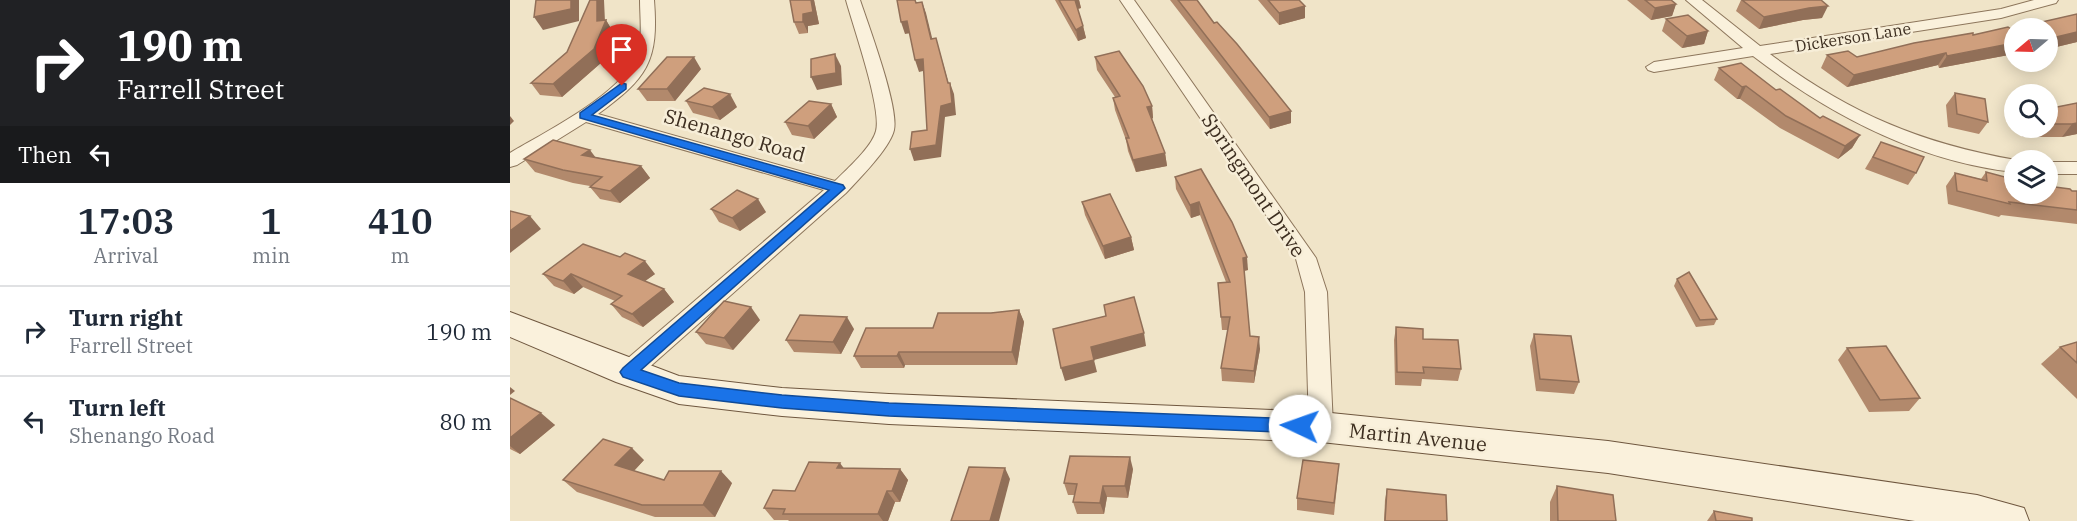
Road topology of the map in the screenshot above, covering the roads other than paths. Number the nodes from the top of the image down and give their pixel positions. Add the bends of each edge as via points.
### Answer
1 (647, 0) edge
2 (853, 0) edge
3 (1127, 0) edge
4 (1693, 0) edge
5 (2051, 0) edge
6 (1756, 52) junction
7 (1654, 67) dead end
8 (584, 116) junction
9 (510, 161) edge
10 (2004, 165) edge
11 (2058, 168) edge
12 (2077, 168) edge
13 (839, 188) junction
14 (510, 324) edge
15 (628, 372) junction
16 (1321, 427) junction
17 (2010, 521) edge

1 - 8 street via 645,57 633,76
2 - 13 street via 886,112 885,132 864,163
3 - 16 street, Springmont Drive via 1306,258 1316,292
4 - 6 street
5 - 6 street, Dickerson Lane via 2001,13
6 - 7 street, Dickerson Lane
6 - 10 street via 1831,104 1887,133
8 - 9 street
8 - 13 street, Shenango Road
11 - 12 street
13 - 15 street
14 - 15 street, Martin Avenue
15 - 16 street, Martin Avenue via 679,390 782,402
16 - 17 street, Martin Avenue via 1608,457

